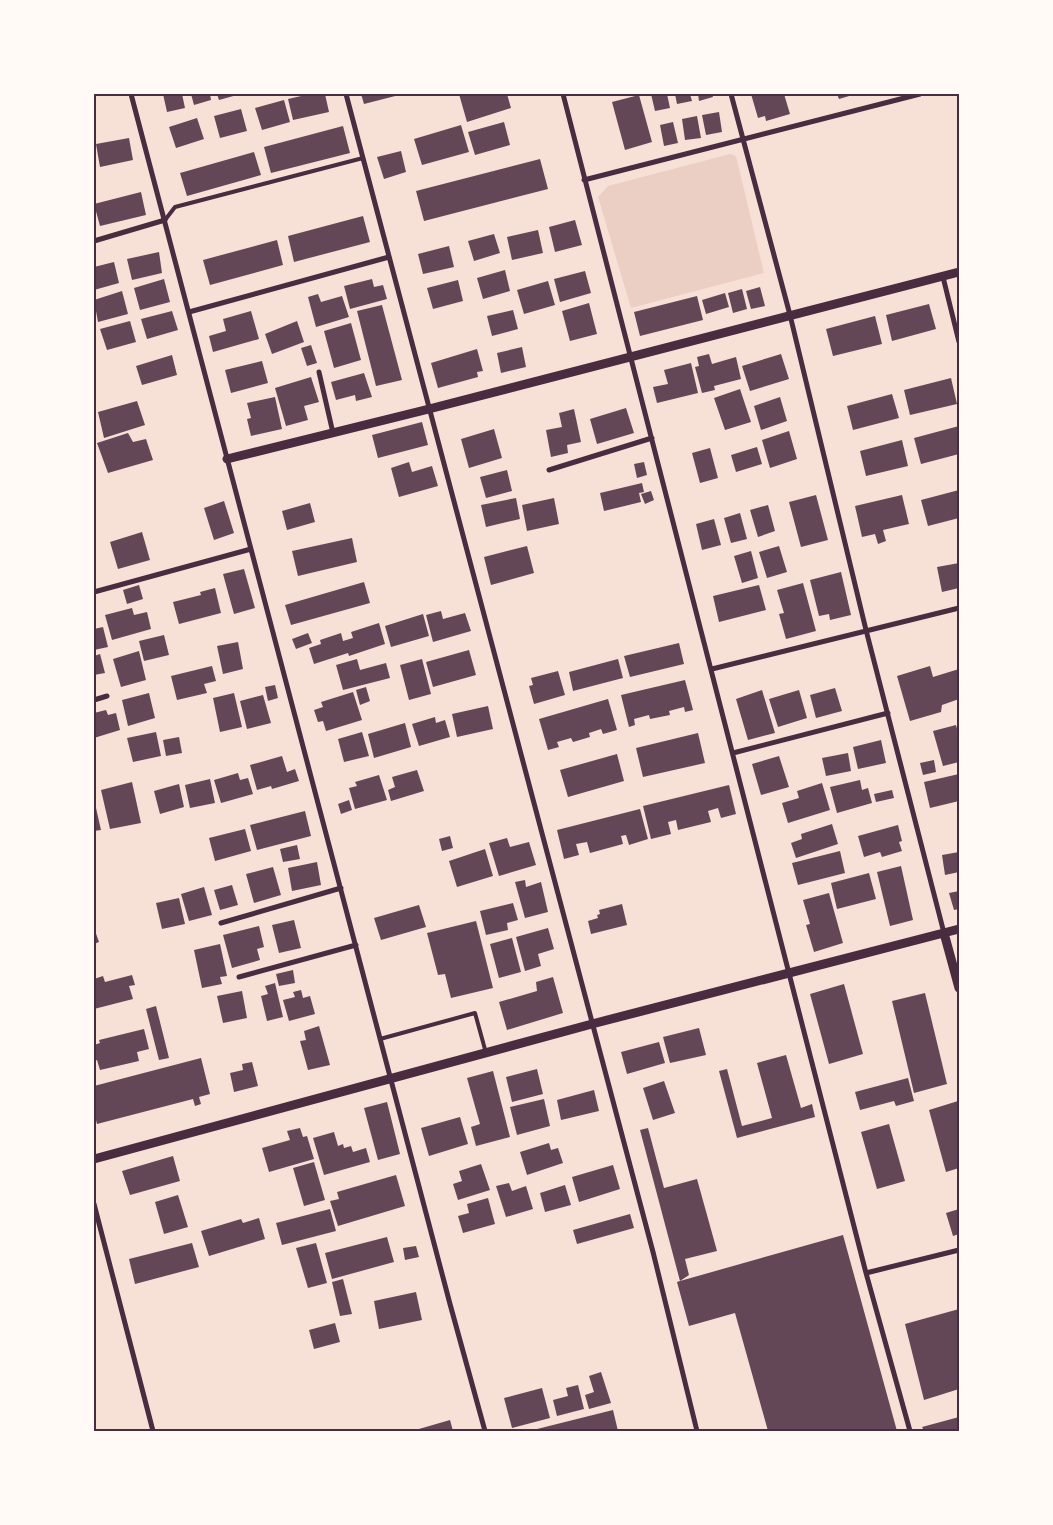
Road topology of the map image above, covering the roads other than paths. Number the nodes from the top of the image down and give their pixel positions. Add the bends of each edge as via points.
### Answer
1 (131, 94) edge
2 (346, 94) edge
3 (563, 94) edge
4 (731, 94) edge
5 (892, 94) edge
6 (920, 94) edge
7 (894, 100) junction
8 (743, 138) junction
9 (362, 158) junction
10 (584, 180) junction
11 (165, 220) junction
12 (94, 241) edge
13 (389, 257) junction
14 (959, 272) edge
15 (943, 277) junction
16 (189, 312) junction
17 (790, 315) junction
18 (959, 342) edge
19 (631, 357) junction
20 (319, 372) dead end
21 (429, 409) junction
22 (333, 433) junction
23 (652, 438) junction
24 (227, 459) junction
25 (548, 470) dead end
26 (251, 549) junction
27 (94, 592) edge
28 (959, 608) edge
29 (866, 630) junction
30 (712, 669) junction
31 (107, 696) dead end
32 (94, 700) edge
33 (888, 712) junction
34 (733, 753) junction
35 (341, 888) junction
36 (221, 923) dead end
37 (959, 929) edge
38 (944, 933) junction
39 (356, 945) junction
40 (789, 974) junction
41 (240, 977) dead end
42 (959, 988) edge
43 (592, 1024) junction
44 (380, 1039) junction
45 (486, 1053) junction
46 (391, 1079) junction
47 (94, 1159) edge
48 (94, 1204) edge
49 (959, 1250) edge
50 (866, 1273) junction
51 (154, 1431) edge
52 (485, 1431) edge
53 (697, 1431) edge
54 (910, 1431) edge

1 - 11 street
2 - 9 street
3 - 10 street
4 - 8 street
5 - 7 street
6 - 7 street
7 - 8 street
8 - 10 street
8 - 17 street
9 - 11 lane via 175,207
9 - 13 street
10 - 19 street
11 - 12 street
11 - 16 street
13 - 16 street
13 - 21 street
14 - 15 street
15 - 17 street
15 - 18 street
16 - 24 street
17 - 19 street
17 - 29 street
19 - 21 street
19 - 23 street
20 - 22 street
21 - 22 street
21 - 43 street
22 - 24 street
23 - 25 street
23 - 30 street
24 - 26 street
26 - 27 street
26 - 35 street
28 - 29 street
29 - 30 street
29 - 33 street
30 - 34 street
31 - 32 street
33 - 34 street
33 - 38 street
34 - 40 street
35 - 36 street
35 - 39 street
37 - 38 street
38 - 40 street
38 - 42 street
39 - 41 street
39 - 44 street
40 - 43 street
40 - 50 street
43 - 45 street
43 - 53 street
44 - 45 lane via 475,1013
44 - 46 street
45 - 46 street
46 - 47 street
46 - 52 street
48 - 51 street
49 - 50 street
50 - 54 street

